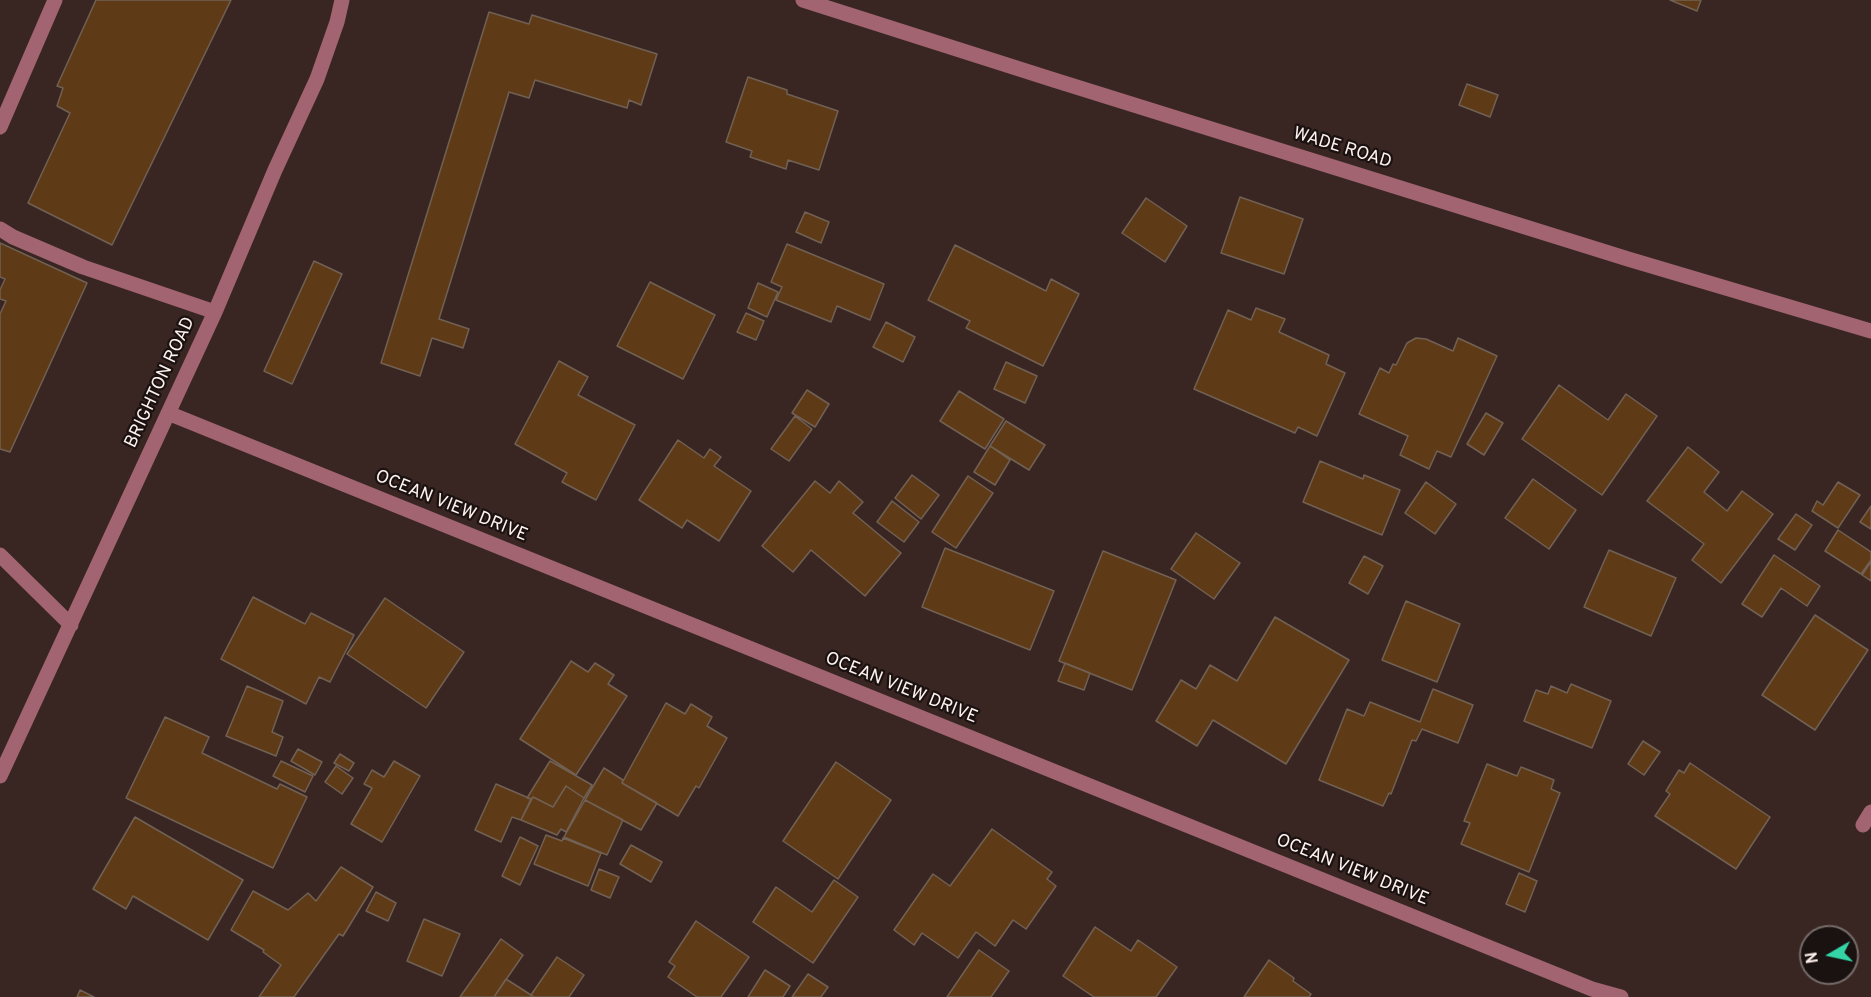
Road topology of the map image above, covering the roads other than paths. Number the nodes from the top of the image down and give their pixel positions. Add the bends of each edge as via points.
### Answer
1 (55, 0) edge
2 (342, 0) edge
3 (803, 0) edge
4 (0, 127) edge
5 (0, 229) edge
6 (215, 312) junction
7 (1871, 331) edge
8 (168, 413) junction
9 (0, 555) edge
10 (71, 625) junction
11 (0, 776) edge
12 (1621, 997) edge

1 - 4 street
2 - 6 street, BRIGHTON ROAD via 317,79
3 - 7 street, WADE ROAD
5 - 6 street via 83,267
6 - 8 street, BRIGHTON ROAD
8 - 10 street, BRIGHTON ROAD
8 - 12 street, OCEAN VIEW DRIVE
9 - 10 street
10 - 11 street, BRIGHTON ROAD

